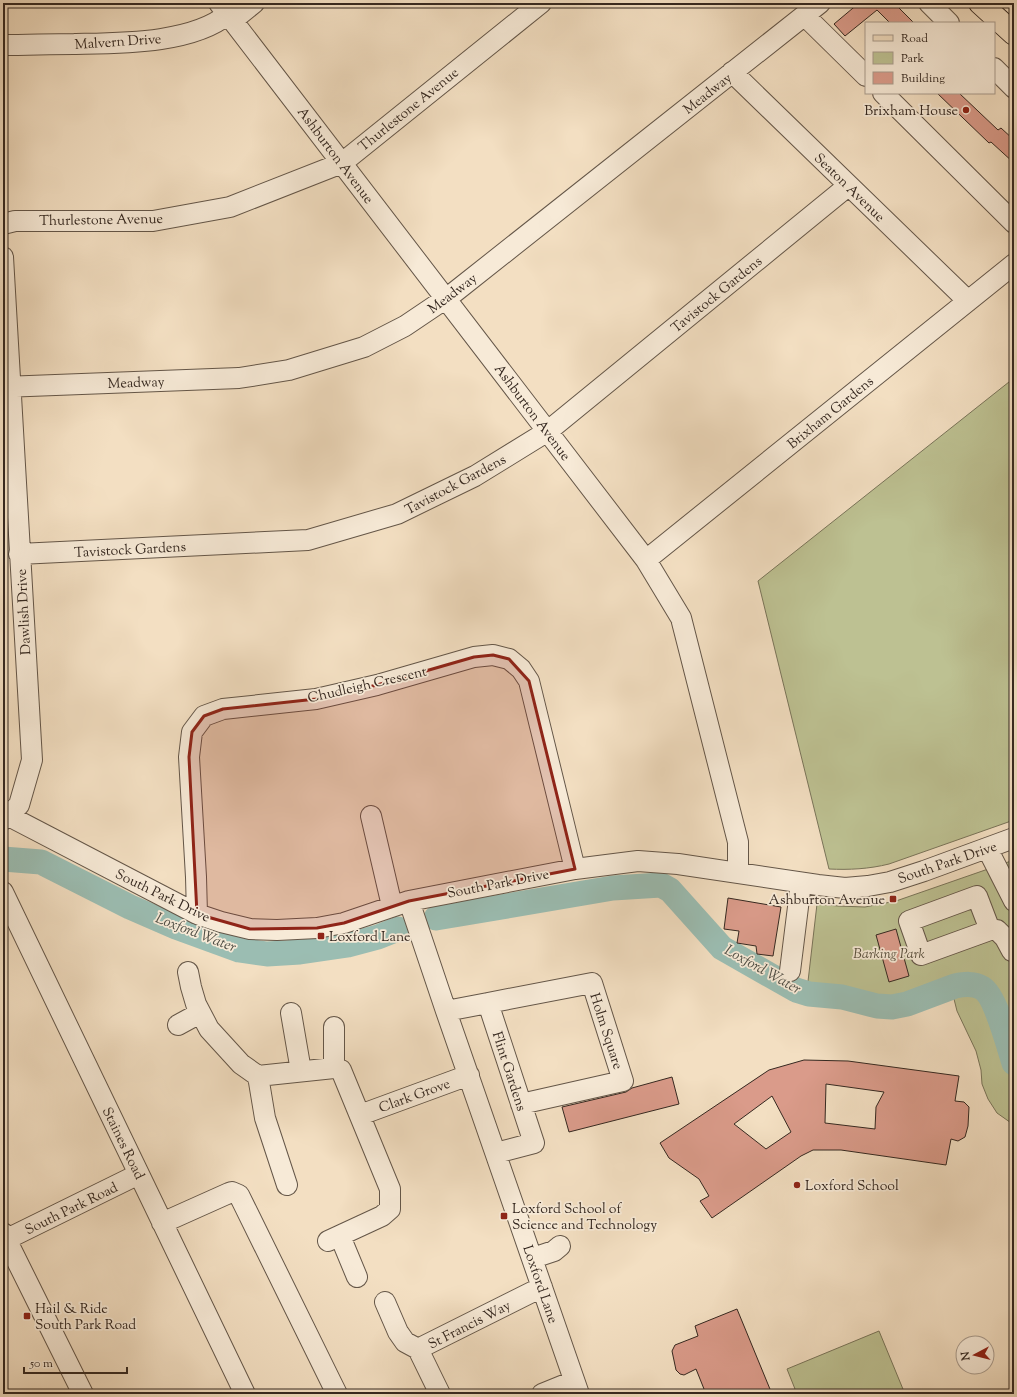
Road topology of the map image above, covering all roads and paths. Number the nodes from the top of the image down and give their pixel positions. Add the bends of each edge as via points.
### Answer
1 (254, 3) edge
2 (541, 3) edge
3 (820, 3) edge
4 (929, 3) edge
5 (980, 3) edge
6 (227, 12) edge
7 (805, 16) junction
8 (948, 22) edge
9 (1014, 34) edge
10 (3, 45) edge
11 (995, 69) edge
12 (732, 72) junction
13 (865, 75) edge
14 (1014, 88) edge
15 (884, 94) edge
16 (342, 163) junction
17 (848, 186) junction
18 (1014, 223) edge
19 (3, 224) edge
20 (3, 257) edge
21 (1014, 264) edge
22 (446, 298) junction
23 (968, 302) junction
24 (7, 387) edge
25 (548, 431) junction
26 (19, 554) junction
27 (646, 560) junction
28 (4, 816) edge
29 (371, 816) dead end
30 (1014, 838) edge
31 (987, 848) junction
32 (575, 869) junction
33 (738, 872) junction
34 (801, 883) junction
35 (3, 892) edge
36 (1014, 902) edge
37 (401, 904) junction
38 (196, 914) junction
39 (990, 930) dead end
40 (1013, 953) edge
41 (790, 971) dead end
42 (188, 972) dead end
43 (488, 1003) junction
44 (446, 1011) junction
45 (200, 1013) junction
46 (291, 1013) dead end
47 (178, 1025) dead end
48 (334, 1027) dead end
49 (334, 1068) junction
50 (301, 1071) junction
51 (258, 1076) junction
52 (469, 1076) junction
53 (521, 1104) junction
54 (360, 1115) junction
55 (496, 1153) junction
56 (139, 1174) junction
57 (287, 1185) dead end
58 (162, 1223) junction
59 (4, 1238) edge
60 (560, 1246) dead end
61 (533, 1258) junction
62 (357, 1277) dead end
63 (542, 1287) junction
64 (385, 1302) dead end
65 (418, 1349) junction
66 (576, 1387) edge
67 (84, 1394) edge
68 (245, 1394) edge
69 (338, 1394) edge
70 (440, 1394) edge
71 (542, 1394) edge

1 - 6 street, Malvern Drive
2 - 16 street, Thurlestone Avenue
3 - 7 street, Meadway
4 - 8 street
5 - 9 main road
6 - 10 street, Malvern Drive via 220,20 174,37 105,44
6 - 16 street, Ashburton Avenue
7 - 12 street, Meadway
7 - 13 street
11 - 14 street
12 - 17 street, Seaton Avenue
12 - 22 street, Meadway
15 - 18 street
16 - 19 street, Thurlestone Avenue via 230,207 153,220 15,221
16 - 22 street, Ashburton Avenue
17 - 23 street, Seaton Avenue
17 - 25 street, Tavistock Gardens
20 - 24 street, Dawlish Drive
21 - 23 street, Brixham Gardens
22 - 24 street, Meadway via 405,326 364,347 289,370 239,378
22 - 25 street, Ashburton Avenue
23 - 27 street, Brixham Gardens
24 - 26 street, Dawlish Drive
25 - 26 street, Tavistock Gardens via 475,476 397,514 308,540
25 - 27 street, Ashburton Avenue
26 - 28 street, Dawlish Drive via 32,760 19,804
27 - 33 street, Ashburton Avenue via 681,618 738,842
28 - 38 street, South Park Drive
29 - 37 street, Loxford Lane
30 - 31 street, South Park Drive
31 - 34 street, South Park Drive via 890,882 844,888
31 - 36 street
32 - 33 street, South Park Drive via 638,861
32 - 37 street, South Park Drive
32 - 38 street, Chudleigh Crescent via 529,681 521,669 508,659 493,655 474,657 377,685 316,699 223,709 204,716 192,732 189,757
33 - 34 street, South Park Drive
34 - 41 street
35 - 56 street, Staines Road
37 - 38 street, South Park Drive via 344,923 317,928 277,930 250,929
37 - 44 street, Loxford Lane via 416,925
39 - 40 street via 997,930 1005,938
42 - 45 street via 190,987
43 - 44 street
43 - 53 street, Flint Gardens
43 - 53 street, Holm Square via 592,983 623,1081
44 - 52 street, Loxford Lane
45 - 47 street
45 - 51 street via 209,1029 241,1064
46 - 50 street
48 - 49 street
49 - 50 street
49 - 54 street via 342,1070
50 - 51 street
51 - 57 street via 265,1118
52 - 54 street, Clark Grove
52 - 55 street, Loxford Lane
53 - 55 street, Flint Gardens via 534,1143
54 - 62 street via 390,1189 390,1209 382,1216 334,1239
55 - 61 street, Loxford Lane
56 - 58 street, Staines Road
56 - 59 street, South Park Road
58 - 68 street, Staines Road
58 - 69 street via 228,1193 239,1195
59 - 67 street
60 - 61 street via 554,1251
61 - 63 street, Loxford Lane
63 - 65 street, St Francis Way
63 - 66 street, Loxford Lane
64 - 65 street via 405,1342
65 - 70 street, St Francis Way
66 - 71 street

